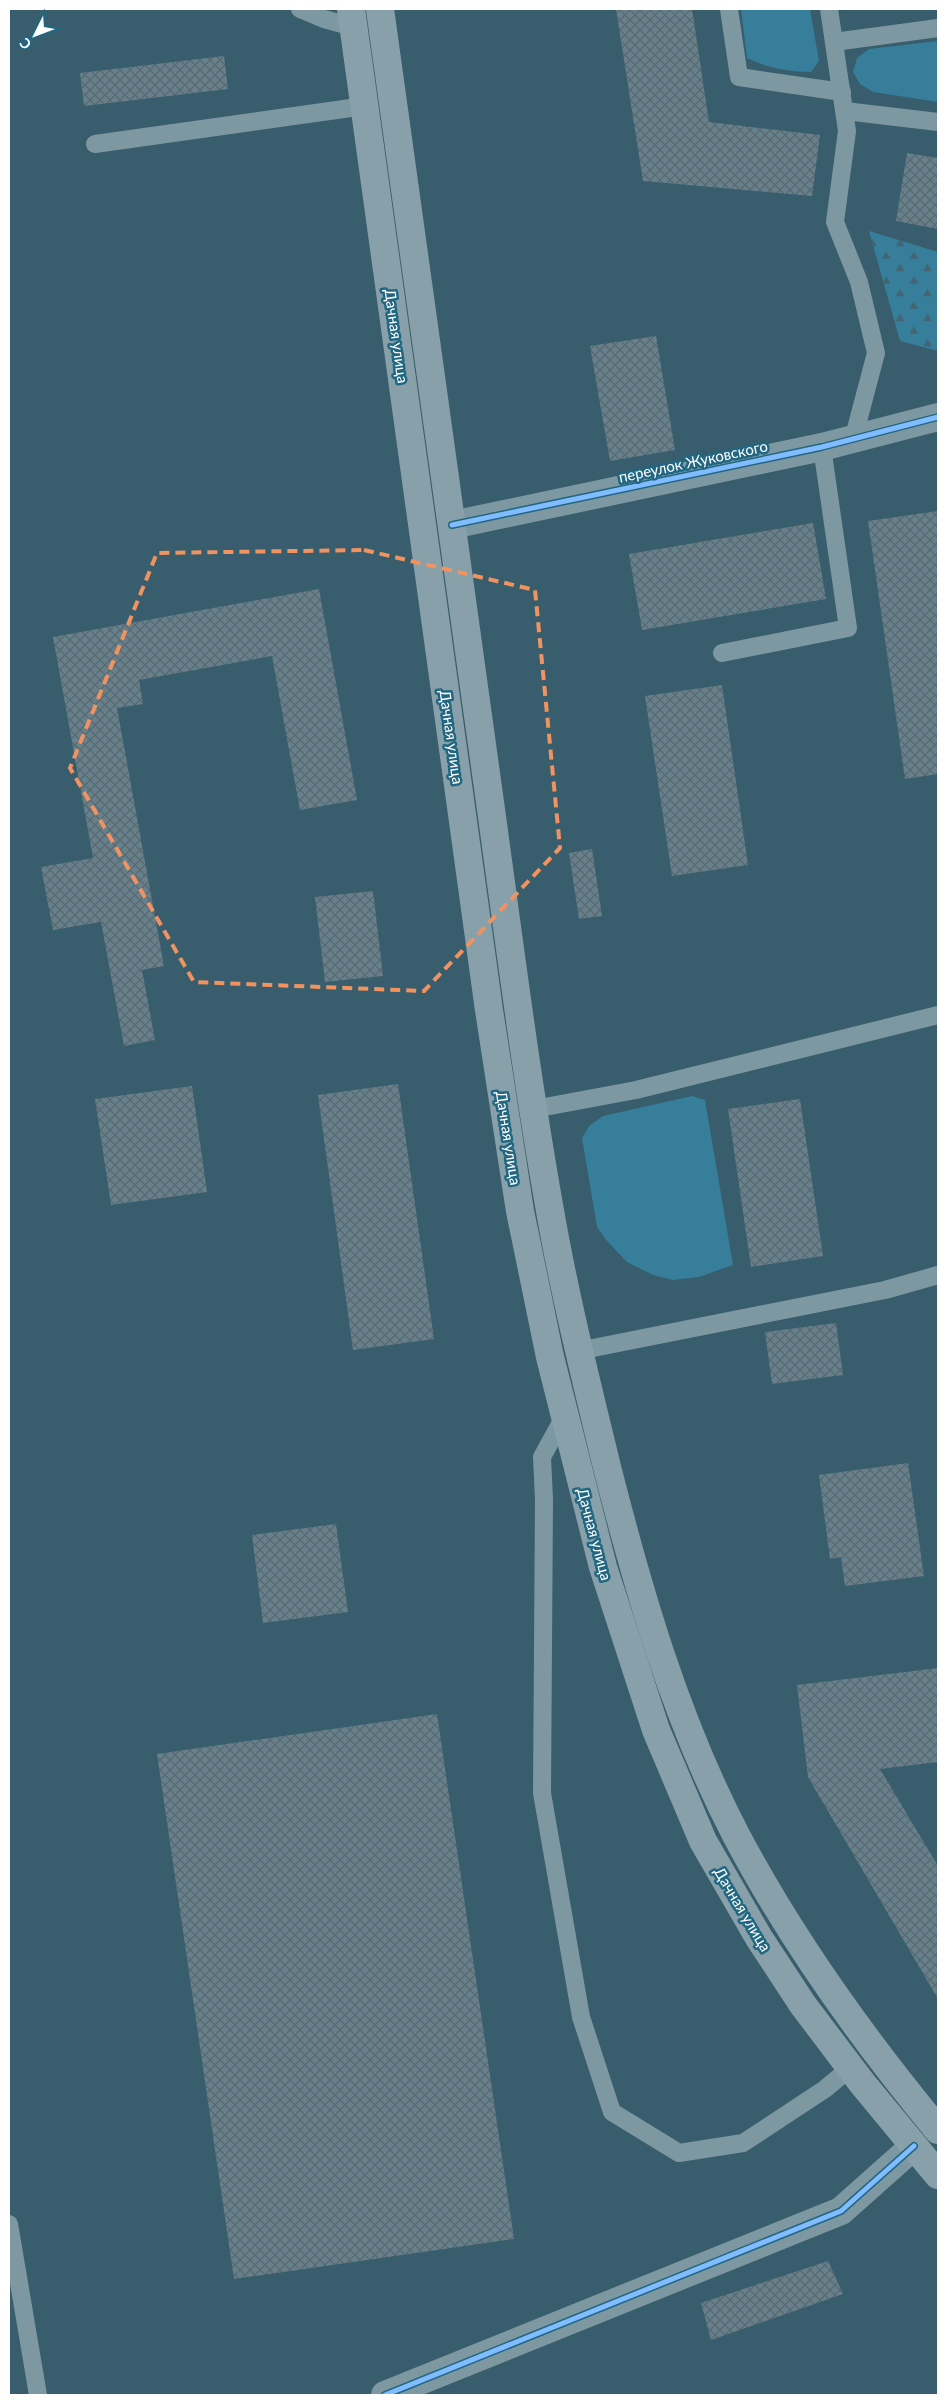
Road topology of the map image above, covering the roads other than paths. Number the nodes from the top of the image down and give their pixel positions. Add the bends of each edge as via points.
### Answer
1 (300, 9) edge
2 (380, 9) edge
3 (729, 9) edge
4 (829, 9) edge
5 (352, 18) edge
6 (938, 28) edge
7 (834, 42) junction
8 (842, 92) junction
9 (393, 100) junction
10 (365, 106) junction
11 (845, 111) junction
12 (938, 122) edge
13 (95, 144) dead end
14 (936, 422) edge
15 (853, 440) junction
16 (822, 447) junction
17 (452, 525) junction
18 (424, 529) junction
19 (722, 653) dead end
20 (499, 870) junction
21 (470, 874) junction
22 (938, 1015) edge
23 (534, 1109) junction
24 (505, 1113) junction
25 (938, 1275) edge
26 (578, 1350) junction
27 (550, 1357) junction
28 (565, 1415) junction
29 (850, 2068) junction
30 (937, 2128) edge
31 (914, 2146) junction
32 (938, 2175) edge
33 (9, 2224) edge
34 (38, 2395) edge
35 (385, 2395) edge

1 - 5 lane via 324,19
2 - 9 main road, Дачная улица
3 - 8 lane via 739,77
4 - 7 lane
5 - 10 main road, Дачная улица
6 - 7 lane
7 - 8 lane
8 - 11 lane
9 - 10 main road
9 - 17 main road, Дачная улица
10 - 13 lane
10 - 18 main road, Дачная улица
11 - 12 lane
11 - 15 lane via 848,131 835,222 859,282 876,353
14 - 15 street, переулок Жуковского
15 - 16 street, переулок Жуковского
16 - 17 street, переулок Жуковского
16 - 19 lane via 848,628
17 - 18 main road
17 - 20 main road, Дачная улица
18 - 21 main road, Дачная улица
20 - 21 main road
20 - 23 main road, Дачная улица
21 - 24 main road, Дачная улица
22 - 23 lane via 636,1090
23 - 24 main road
23 - 26 main road, Дачная улица via 549,1206
24 - 27 main road, Дачная улица via 520,1211
25 - 26 lane via 885,1290
26 - 27 main road
26 - 30 main road, Дачная улица via 630,1559 683,1719 735,1833 789,1927 834,1995 885,2066
27 - 28 main road, Дачная улица
28 - 29 main road, Дачная улица via 602,1567 656,1730 703,1841 759,1938
28 - 29 lane via 542,1457 542,1793 581,2016 612,2112 680,2153 743,2144 825,2089
29 - 31 main road, Дачная улица
30 - 31 main road
31 - 32 main road, Дачная улица
31 - 35 street via 841,2211
33 - 34 lane

